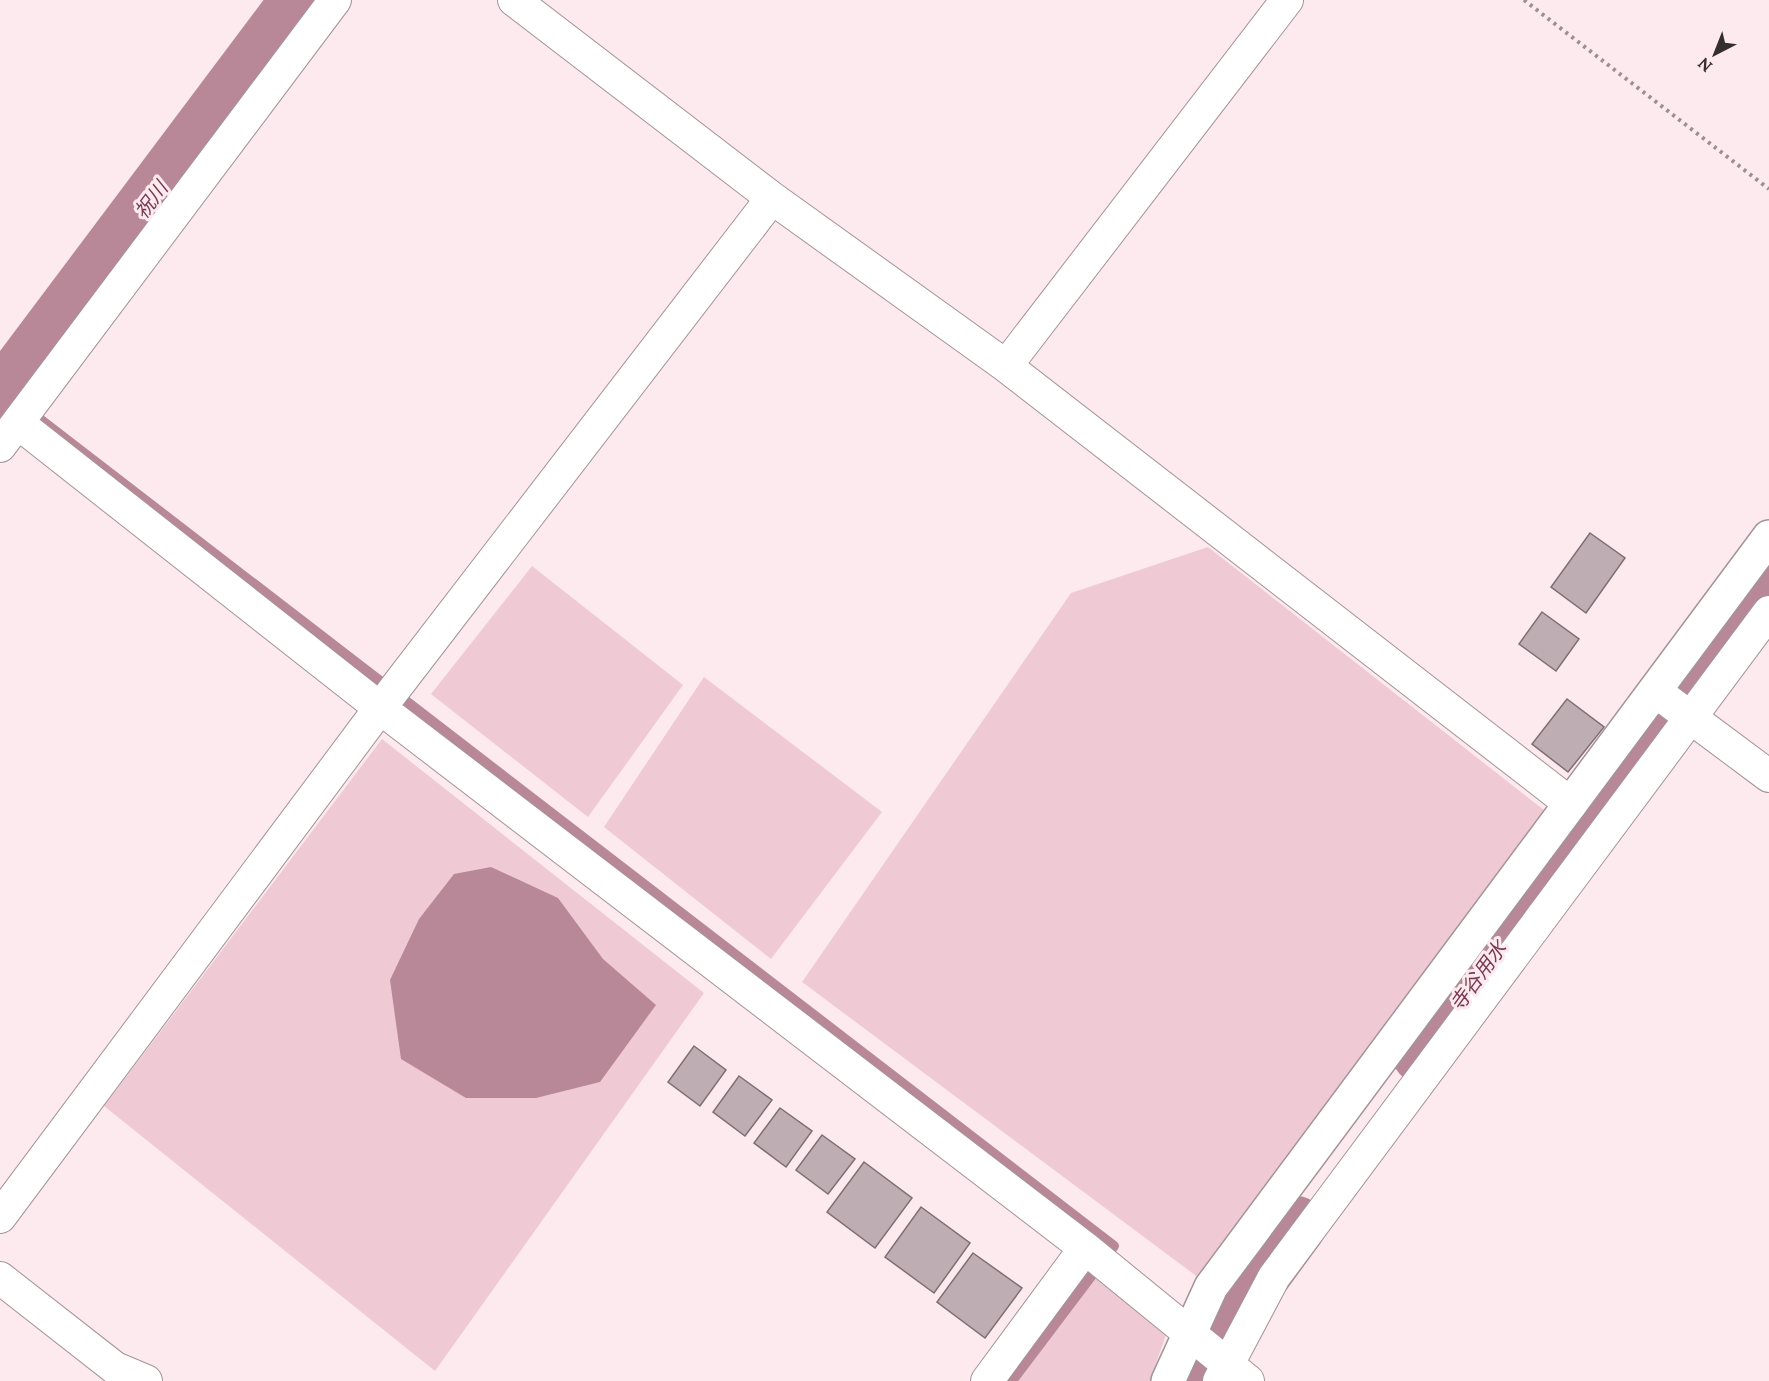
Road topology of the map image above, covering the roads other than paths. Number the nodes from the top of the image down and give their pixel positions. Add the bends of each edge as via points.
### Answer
1 (335, 0) edge
2 (514, 0) edge
3 (1287, 0) edge
4 (772, 198) junction
5 (1006, 366) junction
6 (9, 434) edge
7 (1769, 537) edge
8 (1769, 612) edge
9 (1656, 692) junction
10 (380, 708) junction
11 (1690, 717) junction
12 (1769, 776) edge
13 (1571, 804) junction
14 (0, 1217) edge
15 (1094, 1256) junction
16 (0, 1278) edge
17 (1217, 1360) edge
18 (146, 1381) edge
19 (987, 1381) edge
20 (1168, 1381) edge

1 - 6 street
2 - 4 street
3 - 5 street
4 - 5 street
4 - 10 street
5 - 13 street
6 - 10 street
7 - 9 street
8 - 11 street
9 - 11 street
9 - 13 street
10 - 14 street
10 - 15 street
11 - 12 street
11 - 17 street via 1274,1277
13 - 17 street via 1211,1287
15 - 17 street
15 - 19 street
16 - 18 street via 115,1368
17 - 20 street

